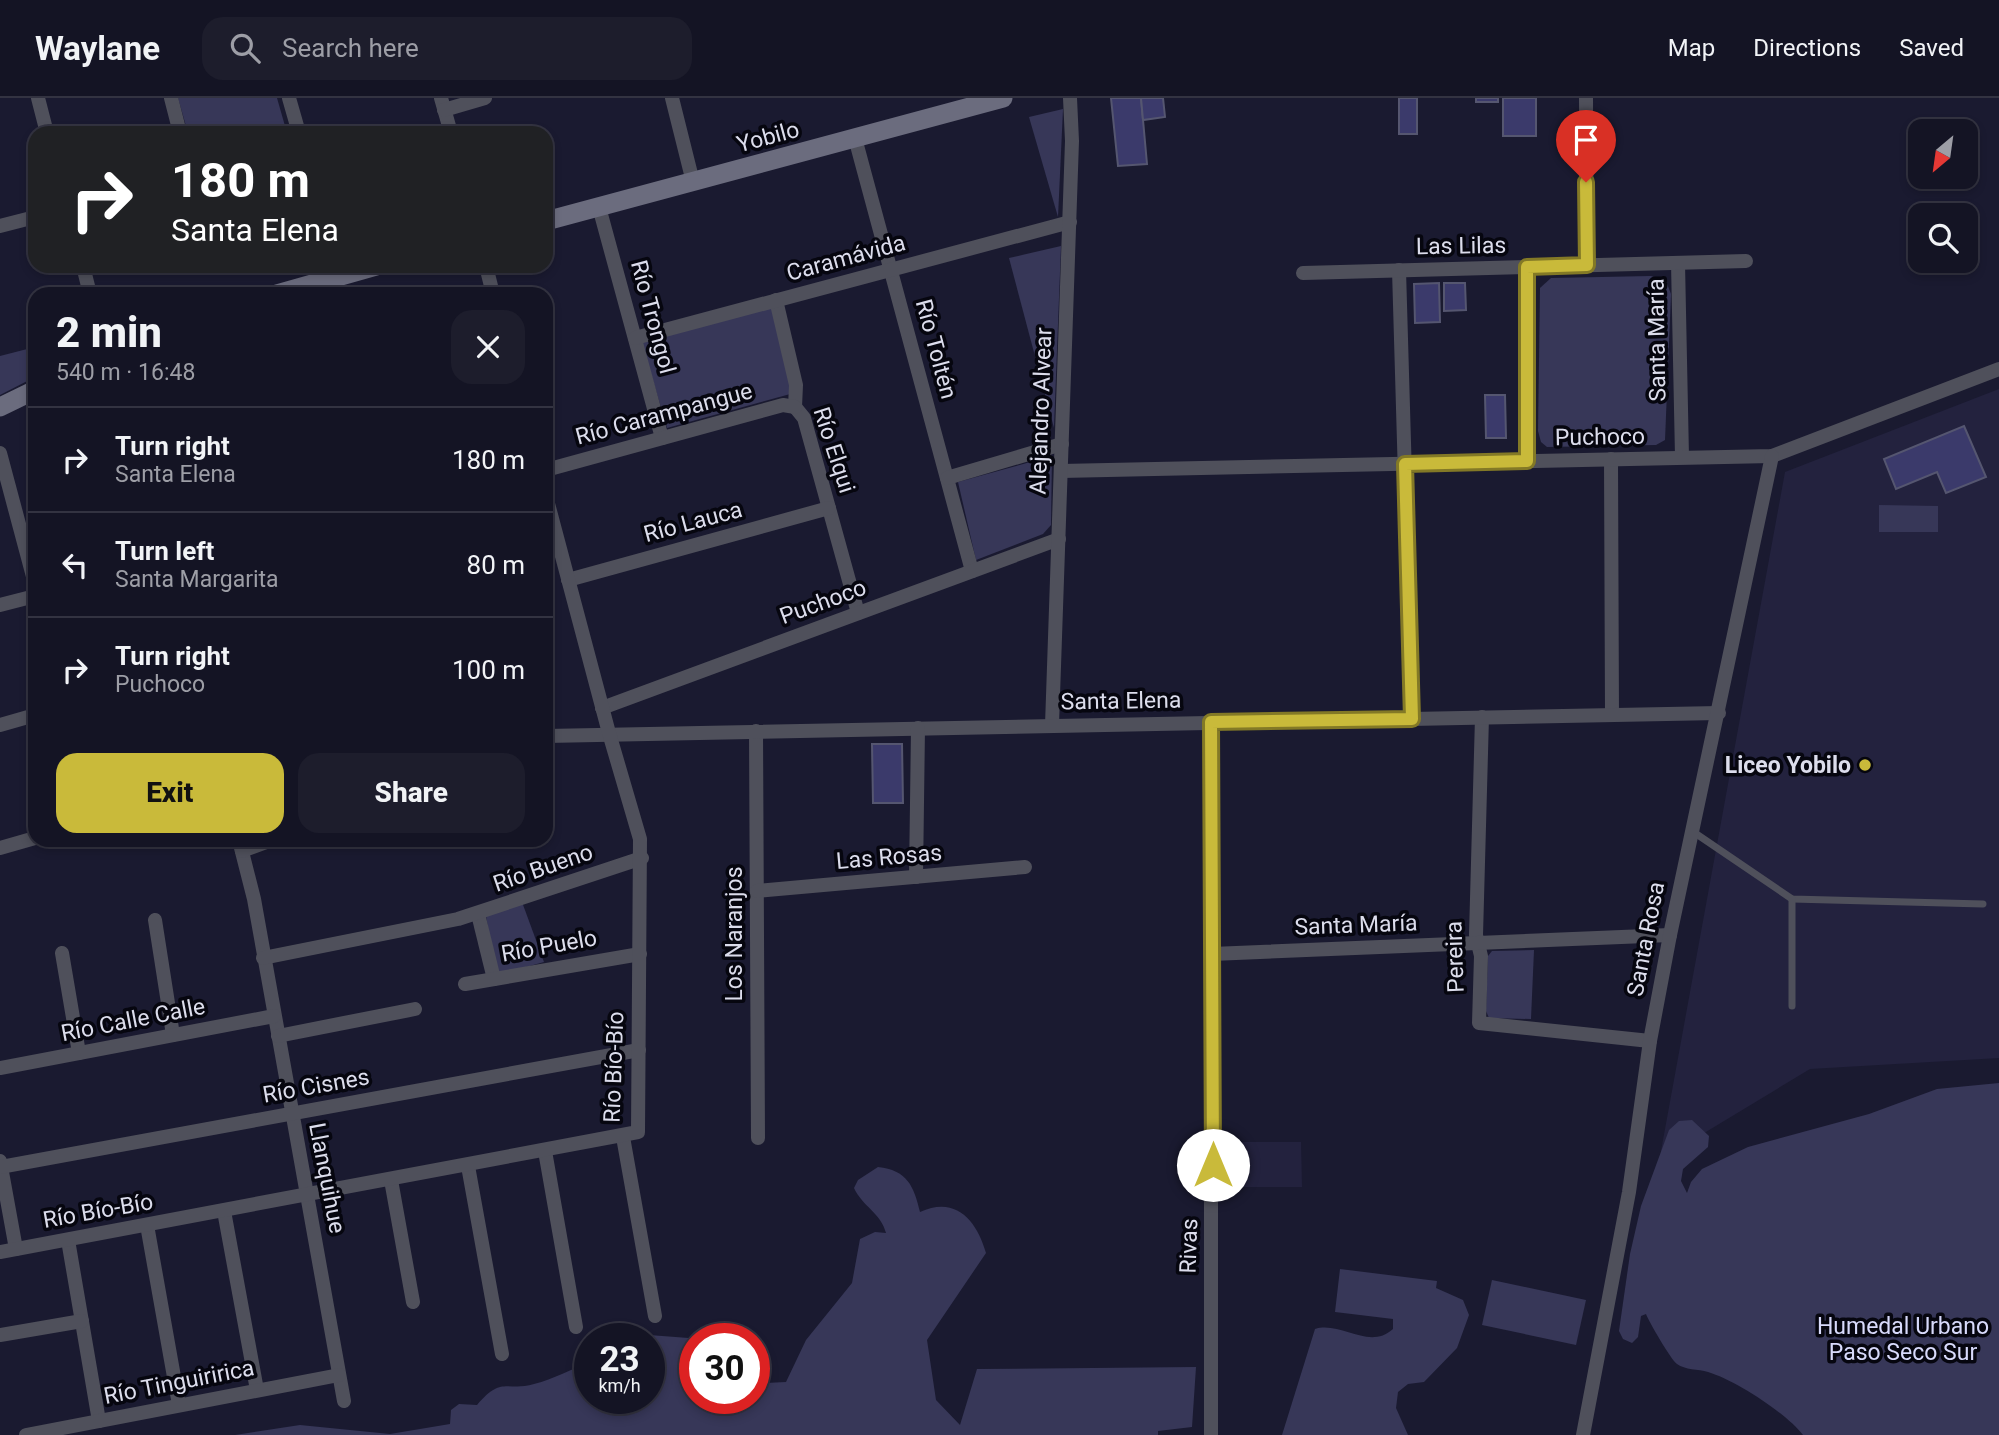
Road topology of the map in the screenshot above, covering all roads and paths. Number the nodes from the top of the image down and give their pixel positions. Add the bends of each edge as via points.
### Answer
1 (38, 98) edge
2 (170, 98) edge
3 (289, 98) edge
4 (485, 98) edge
5 (672, 98) edge
6 (1003, 98) edge
7 (1070, 98) edge
8 (1586, 98) edge
9 (443, 104) edge
10 (942, 106) edge
11 (45, 126) edge
12 (178, 126) edge
13 (297, 126) edge
14 (449, 126) edge
15 (855, 138) junction
16 (693, 182) junction
17 (599, 207) junction
18 (28, 219) edge
19 (553, 219) edge
20 (1070, 222) junction
21 (0, 226) edge
22 (1746, 261) dead end
23 (1678, 263) junction
24 (1587, 265) junction
25 (1527, 267) junction
26 (891, 269) junction
27 (1399, 270) junction
28 (331, 273) edge
29 (1303, 273) dead end
30 (294, 287) edge
31 (776, 300) junction
32 (635, 338) junction
33 (1999, 369) edge
34 (28, 393) edge
35 (0, 407) edge
36 (795, 407) junction
37 (662, 438) junction
38 (1062, 444) junction
39 (0, 453) edge
40 (1772, 456) junction
41 (1682, 457) junction
42 (1611, 459) junction
43 (1527, 461) junction
44 (1405, 464) junction
45 (553, 468) edge
46 (1061, 471) junction
47 (947, 478) junction
48 (829, 508) junction
49 (553, 523) edge
50 (1059, 539) junction
51 (28, 558) edge
52 (972, 571) junction
53 (568, 580) junction
54 (28, 598) edge
55 (0, 605) edge
56 (858, 613) junction
57 (602, 708) junction
58 (1719, 713) junction
59 (1612, 715) junction
60 (28, 717) edge
61 (1482, 717) junction
62 (1412, 719) junction
63 (1211, 722) junction
64 (0, 725) edge
65 (1052, 725) junction
66 (918, 728) junction
67 (756, 731) junction
68 (608, 733) junction
69 (553, 736) edge
70 (1692, 831) junction
71 (28, 840) edge
72 (240, 847) edge
73 (0, 848) edge
74 (642, 858) junction
75 (1025, 867) dead end
76 (916, 877) junction
77 (757, 891) junction
78 (1791, 899) junction
79 (1983, 904) dead end
80 (478, 914) junction
81 (155, 920) dead end
82 (1670, 935) junction
83 (1478, 943) junction
84 (62, 953) dead end
85 (640, 954) junction
86 (1212, 954) junction
87 (263, 958) junction
88 (494, 979) junction
89 (465, 984) dead end
90 (1792, 1006) dead end
91 (415, 1009) dead end
92 (274, 1016) junction
93 (173, 1035) junction
94 (278, 1036) junction
95 (1650, 1041) junction
96 (639, 1049) junction
97 (79, 1053) junction
98 (0, 1068) edge
99 (291, 1114) junction
100 (623, 1137) junction
101 (758, 1138) dead end
102 (545, 1151) junction
103 (0, 1165) edge
104 (468, 1166) junction
105 (391, 1180) junction
106 (308, 1195) junction
107 (224, 1211) junction
108 (147, 1225) junction
109 (68, 1240) junction
110 (16, 1249) junction
111 (0, 1252) edge
112 (413, 1302) dead end
113 (655, 1317) dead end
114 (82, 1321) junction
115 (575, 1323) edge
116 (0, 1335) edge
117 (502, 1354) dead end
118 (340, 1375) junction
119 (257, 1390) junction
120 (344, 1401) dead end
121 (179, 1405) junction
122 (99, 1421) junction
123 (26, 1435) edge
124 (1211, 1435) edge
125 (1583, 1435) edge

1 - 11 street
2 - 12 street
3 - 13 street
4 - 9 street
5 - 16 street
6 - 10 main road, Yobilo
7 - 20 street, Alejandro Alvear
8 - 24 street
9 - 14 street
10 - 15 main road, Yobilo
15 - 16 main road, Yobilo
15 - 26 street, Río Toltén
16 - 17 main road, Yobilo
17 - 19 main road, Yobilo
17 - 32 street, Río Trongol
18 - 21 street
20 - 26 street, Caramávida
20 - 38 street, Alejandro Alvear
22 - 23 street, Las Lilas
23 - 24 street, Las Lilas
23 - 41 street, Santa María
24 - 25 street, Las Lilas
25 - 27 street, Las Lilas
25 - 43 street
26 - 31 street, Caramávida
26 - 47 street, Río Toltén
27 - 29 street, Las Lilas
27 - 44 street
28 - 30 main road
31 - 32 street, Caramávida
31 - 36 street, Río Elqui via 796,385
32 - 37 street, Río Trongol
33 - 40 street, Puchoco
34 - 35 main road
36 - 37 street, Río Carampangue via 783,405
36 - 48 street, Río Elqui via 804,418
37 - 45 street, Río Carampangue
38 - 46 street, Alejandro Alvear
38 - 47 street
39 - 51 street
40 - 41 street, Puchoco
40 - 58 street, Santa Rosa
41 - 42 street, Puchoco
42 - 43 street, Puchoco
42 - 59 street
43 - 44 street, Puchoco
44 - 46 street, Puchoco
44 - 62 street
46 - 50 street, Alejandro Alvear
47 - 52 street, Río Toltén
48 - 53 street, Río Lauca
48 - 56 street, Río Elqui
49 - 53 street, Río Bío-Bío
50 - 52 street, Puchoco
50 - 65 street, Alejandro Alvear
52 - 56 street, Puchoco
53 - 57 street, Río Bío-Bío
54 - 55 street
56 - 57 street, Puchoco
57 - 68 street, Río Bío-Bío
58 - 59 street, Santa Elena
58 - 70 street, Santa Rosa
59 - 61 street, Santa Elena
60 - 64 street
61 - 62 street, Santa Elena
61 - 83 street, Pereira
62 - 63 street, Santa Elena
63 - 65 street, Santa Elena
63 - 86 street, Rivas
65 - 66 street, Santa Elena
66 - 67 street, Santa Elena
66 - 76 street
67 - 68 street, Santa Elena
67 - 77 street, Los Naranjos
68 - 69 street
68 - 74 street, Río Bío-Bío via 636,817
70 - 78 lane
70 - 82 street, Santa Rosa
71 - 73 street
72 - 87 street, Llanquihue
74 - 80 street, Río Bueno
74 - 85 street, Río Bío-Bío
75 - 76 street, Las Rosas
76 - 77 street, Las Rosas
77 - 101 street, Los Naranjos
78 - 79 lane
78 - 90 lane
80 - 87 street, Río Bueno
80 - 88 street
81 - 93 street
82 - 83 street, Santa María
82 - 95 street, Santa Rosa
83 - 86 street, Santa María
83 - 95 street, Pereira via 1479,1023
84 - 97 street
85 - 88 street, Río Puelo
85 - 96 street, Río Bío-Bío
86 - 124 street, Rivas
87 - 92 street, Llanquihue
88 - 89 street, Río Puelo
91 - 94 street
92 - 93 street, Río Calle Calle
92 - 94 street, Llanquihue
93 - 97 street, Río Calle Calle
94 - 99 street, Llanquihue
95 - 125 street, Santa Rosa via 1629,1192
96 - 99 street, Río Cisnes
96 - 100 street, Río Bío-Bío via 639,1128 635,1135
97 - 98 street, Río Calle Calle
99 - 103 street, Río Cisnes
99 - 106 street, Llanquihue
100 - 102 street, Río Bío-Bío
100 - 113 street
102 - 104 street, Río Bío-Bío
102 - 115 street
103 - 110 street
104 - 105 street, Río Bío-Bío
104 - 117 street
105 - 106 street, Río Bío-Bío
105 - 112 street
106 - 107 street, Río Bío-Bío
106 - 118 street, Llanquihue
107 - 108 street, Río Bío-Bío
107 - 119 street
108 - 109 street, Río Bío-Bío
108 - 121 street
109 - 110 street, Río Bío-Bío
109 - 114 street
110 - 111 street, Río Bío-Bío
114 - 116 street
114 - 122 street
118 - 119 street, Río Tinguiririca
118 - 120 street, Llanquihue
119 - 121 street, Río Tinguiririca
121 - 122 street, Río Tinguiririca
122 - 123 street, Río Tinguiririca

